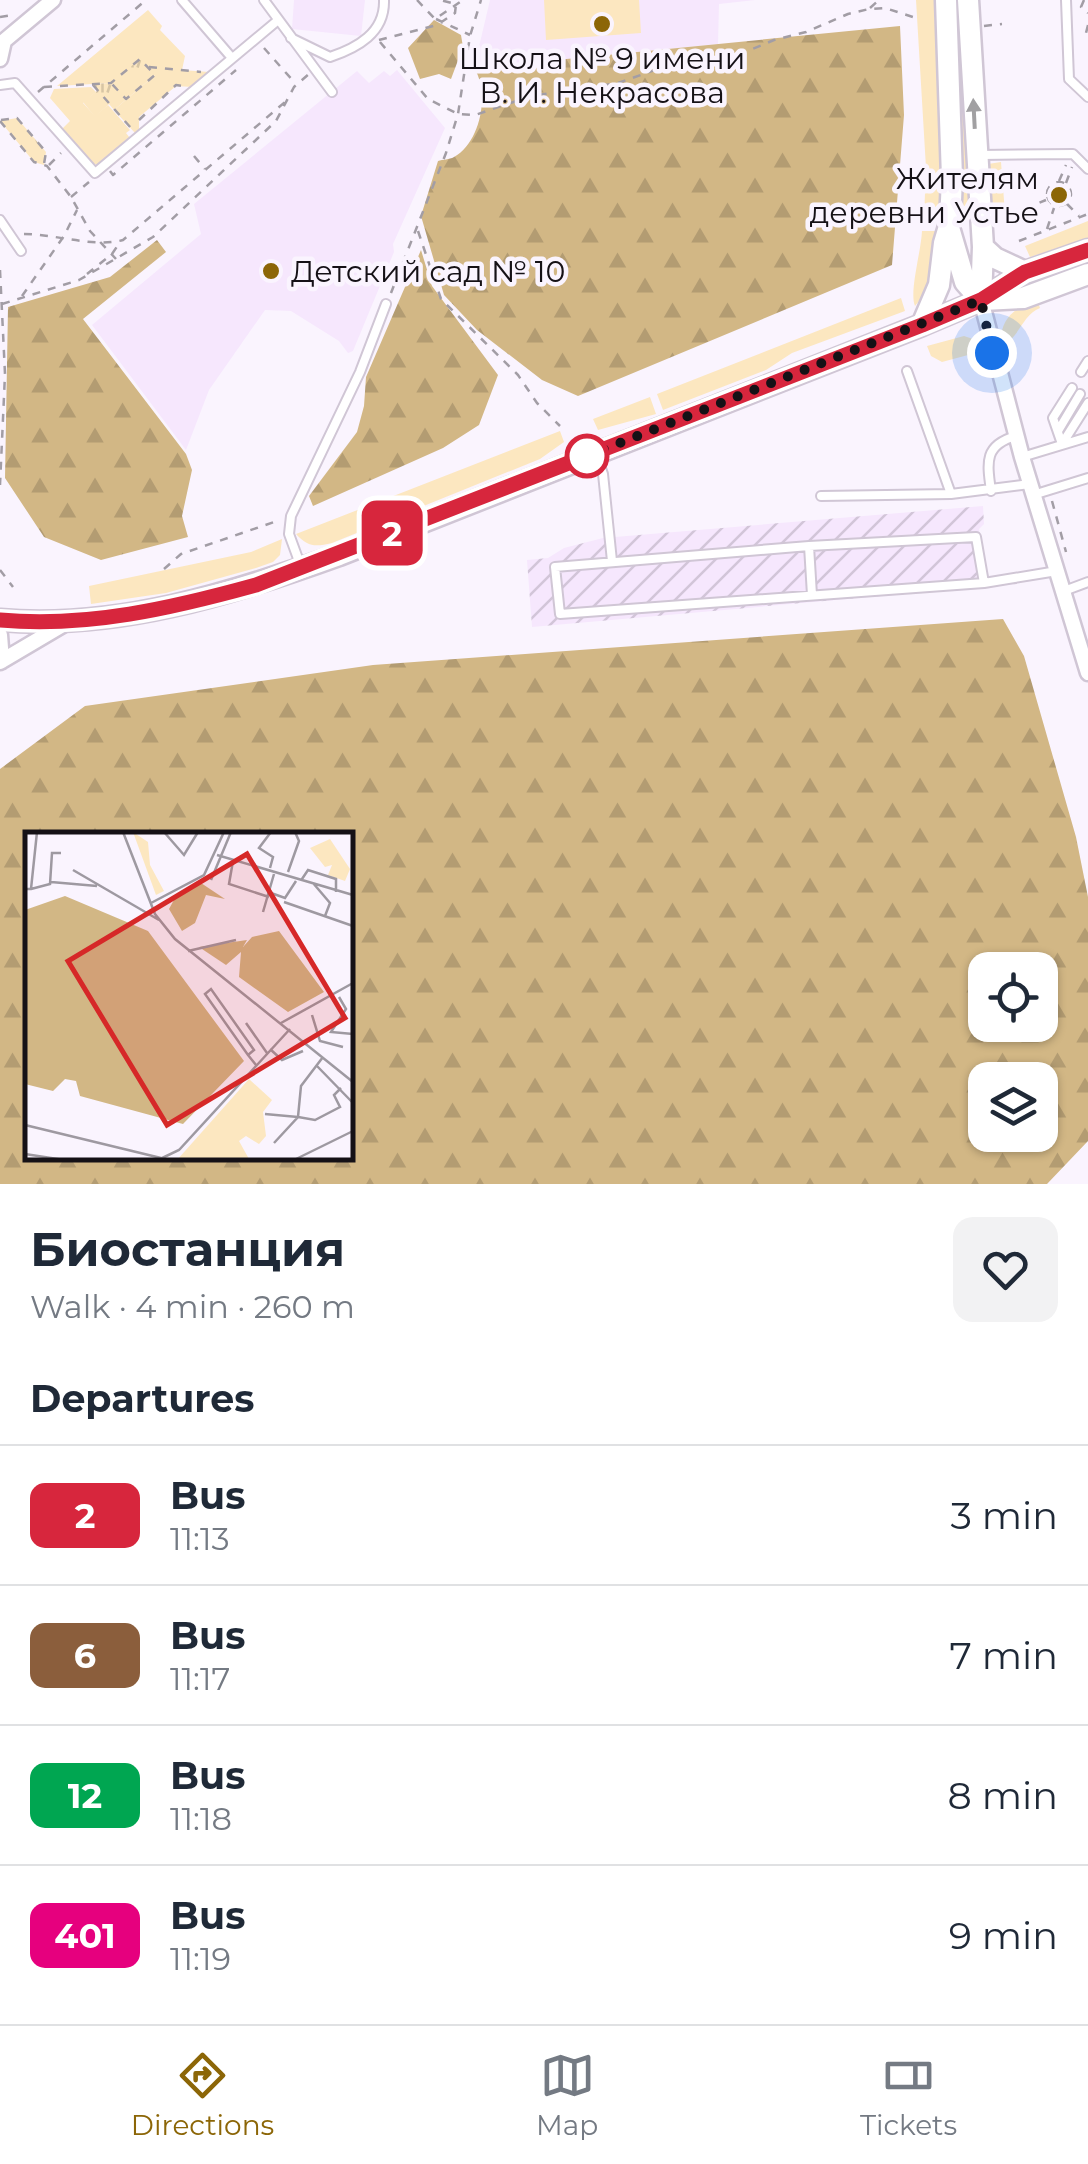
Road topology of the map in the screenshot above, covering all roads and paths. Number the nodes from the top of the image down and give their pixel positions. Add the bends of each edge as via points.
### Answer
1 (53, 0) edge
2 (146, 0) edge
3 (182, 0) edge
4 (264, 0) edge
5 (384, 0) edge
6 (417, 0) edge
7 (440, 0) edge
8 (462, 0) edge
9 (481, 0) edge
10 (879, 0) edge
11 (946, 0) edge
12 (968, 0) edge
13 (1066, 0) edge
14 (1084, 0) edge
15 (456, 4) junction
16 (869, 9) junction
17 (1088, 12) edge
18 (913, 17) dead end
19 (435, 19) junction
20 (278, 21) junction
21 (443, 23) junction
22 (1088, 26) edge
23 (470, 36) junction
24 (1088, 37) edge
25 (2, 38) edge
26 (291, 38) junction
27 (259, 43) dead end
28 (232, 58) junction
29 (0, 59) edge
30 (148, 67) junction
31 (314, 70) junction
32 (215, 73) junction
33 (111, 83) junction
34 (92, 84) junction
35 (0, 85) edge
36 (297, 85) junction
37 (44, 86) junction
38 (197, 88) junction
39 (332, 92) dead end
40 (1088, 97) edge
41 (29, 99) junction
42 (286, 101) junction
43 (458, 114) junction
44 (0, 120) edge
45 (138, 137) junction
46 (1078, 140) dead end
47 (69, 145) junction
48 (1073, 154) junction
49 (194, 156) dead end
50 (977, 156) junction
51 (1066, 163) dead end
52 (45, 166) junction
53 (1073, 166) dead end
54 (1088, 169) edge
55 (206, 170) junction
56 (1058, 182) junction
57 (1065, 184) junction
58 (1048, 199) junction
59 (1066, 203) junction
60 (1055, 205) junction
61 (78, 208) junction
62 (1088, 214) edge
63 (1010, 215) dead end
64 (1080, 217) junction
65 (0, 220) edge
66 (418, 229) junction
67 (950, 229) junction
68 (1046, 230) junction
69 (19, 234) dead end
70 (64, 236) junction
71 (120, 240) junction
72 (100, 241) junction
73 (1019, 241) dead end
74 (982, 246) junction
75 (1088, 250) edge
76 (21, 251) dead end
77 (112, 254) junction
78 (117, 260) junction
79 (0, 270) edge
80 (1025, 272) junction
81 (1088, 274) edge
82 (79, 280) junction
83 (20, 298) junction
84 (981, 300) junction
85 (2, 304) edge
86 (386, 304) joint
87 (922, 325) junction
88 (1088, 361) edge
89 (908, 371) dead end
90 (1082, 372) dead end
91 (1076, 391) dead end
92 (1088, 403) edge
93 (560, 426) dead end
94 (1016, 436) junction
95 (1088, 437) edge
96 (1062, 444) junction
97 (595, 453) junction
98 (1029, 454) junction
99 (1088, 478) edge
100 (0, 485) edge
101 (1037, 490) junction
102 (991, 491) junction
103 (951, 494) junction
104 (821, 496) dead end
105 (291, 516) junction
106 (809, 546) junction
107 (1067, 555) dead end
108 (612, 561) junction
109 (164, 568) dead end
110 (302, 568) junction
111 (0, 570) edge
112 (1057, 570) junction
113 (1088, 582) edge
114 (984, 583) junction
115 (13, 587) dead end
116 (1063, 591) junction
117 (812, 595) junction
118 (0, 620) edge
119 (67, 622) junction
120 (0, 635) edge
121 (1, 662) edge
122 (1088, 673) edge

1 - 25 street
2 - 37 path
3 - 28 lane
4 - 20 lane
5 - 26 lane via 373,33 354,49 330,56
6 - 19 path
7 - 15 path
8 - 15 path
9 - 23 path
10 - 16 path
11 - 67 main road
50 -> 12 main road
13 - 40 lane via 1069,79
14 - 17 path via 1081,7
15 - 19 path
15 - 21 path
16 - 18 path
16 - 43 path via 709,66 683,60 618,83
19 - 21 path
20 - 26 lane
20 - 28 lane
21 - 23 path
21 - 43 path via 379,40 428,100
22 - 24 path
23 - 43 path
25 - 29 street
26 - 31 lane
27 - 36 path
28 - 32 lane
30 - 32 path
30 - 33 path via 140,59
30 - 33 path via 155,75 126,100
31 - 36 path
31 - 39 lane
32 - 38 lane
33 - 34 path
34 - 37 path
34 - 45 path
35 - 41 lane via 15,83
36 - 42 path
37 - 41 path
38 - 45 lane
38 - 45 path via 176,85 139,118
41 - 47 lane
42 - 55 path
42 - 78 path via 276,121 220,176
43 - 66 path
44 - 52 path via 34,162
44 - 52 path via 17,118 46,152
45 - 47 lane via 95,173
46 - 48 lane
47 - 52 path
48 - 50 lane
48 - 54 lane
49 - 55 path
50 - 74 main road
51 - 56 path
52 - 61 path
53 - 57 path
55 - 71 path
56 - 57 path
56 - 58 path
57 - 59 path
58 - 60 path
58 - 63 path
59 - 60 path
59 - 64 path
60 - 68 path
61 - 70 path
61 - 72 path
62 - 64 path
64 - 68 path
65 - 76 lane
66 - 86 path
66 - 93 path via 441,299
67 - 84 main road via 965,282
67 - 87 main road
68 - 73 path
69 - 70 path
70 - 72 path
70 - 83 path
71 - 72 path
71 - 77 path
72 - 77 path
74 - 80 main road
74 - 84 main road
75 - 80 main road
77 - 78 path
77 - 82 path
78 - 82 path
79 - 85 path
80 - 84 main road
81 - 84 main road via 1023,298
82 - 83 path
83 - 85 path
84 - 87 main road
84 - 94 street
85 - 100 path
86 - 105 lane
87 - 97 main road
88 - 90 lane
89 - 103 lane
91 - 96 lane via 1053,418
92 - 96 lane
94 - 98 street
94 - 102 lane via 993,446 986,458
95 - 96 lane
96 - 98 lane
97 - 108 lane
97 - 110 main road
98 - 101 street
99 - 101 lane
101 - 102 lane
101 - 107 path
101 - 112 street
102 - 103 lane
103 - 104 lane
105 - 109 path via 181,554
105 - 110 lane via 289,534
106 - 108 lane
106 - 114 lane via 976,538
106 - 117 lane
108 - 117 lane via 555,567 560,614
110 - 119 main road via 208,598
111 - 115 path
112 - 114 lane
112 - 116 street
113 - 116 lane
114 - 117 lane
116 - 122 street
118 - 119 main road
119 - 121 street
120 - 121 street

